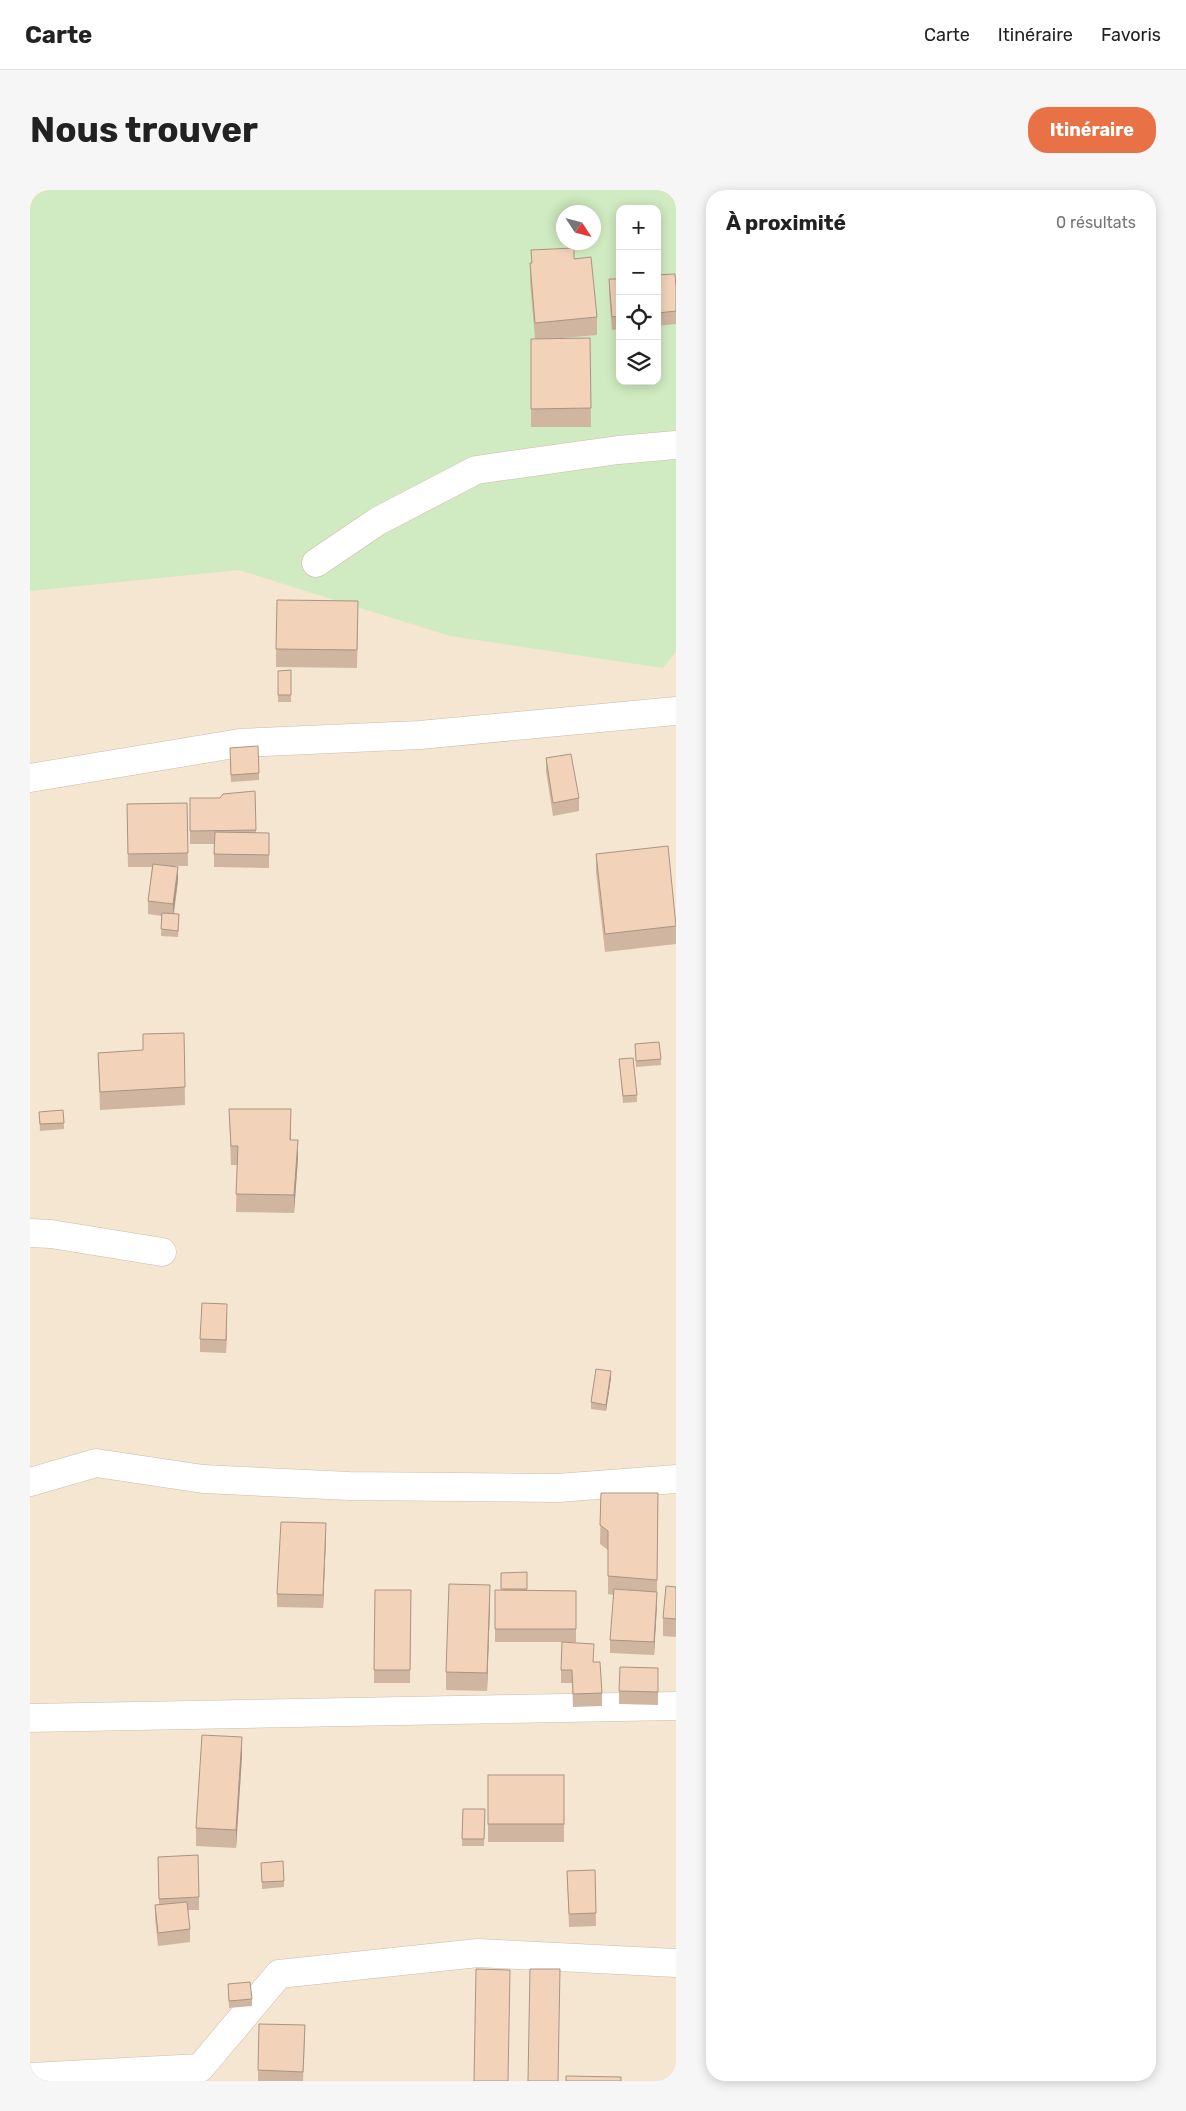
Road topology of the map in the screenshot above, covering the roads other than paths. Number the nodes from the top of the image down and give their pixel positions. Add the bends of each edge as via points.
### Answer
1 (676, 445) edge
2 (316, 563) dead end
3 (676, 711) edge
4 (30, 778) edge
5 (30, 1233) edge
6 (162, 1252) dead end
7 (676, 1479) edge
8 (30, 1482) edge
9 (676, 1706) edge
10 (30, 1718) edge
11 (676, 1963) edge
12 (30, 2077) edge

1 - 2 street via 476,470 378,521
3 - 4 street via 420,736 240,743
5 - 6 street
7 - 8 street via 558,1488 349,1486 203,1479 96,1463
9 - 10 street
11 - 12 street via 478,1953 279,1974 200,2068

